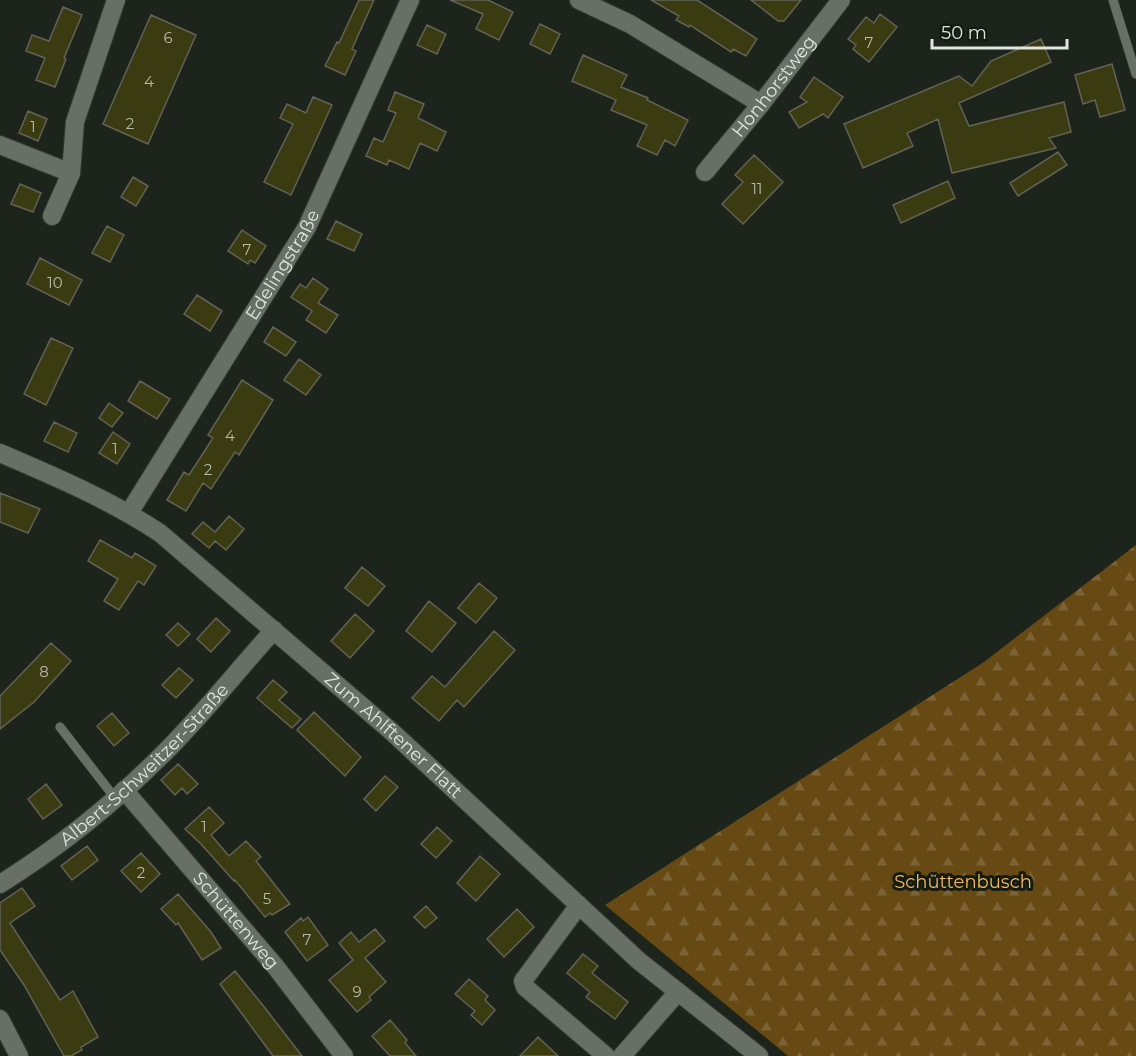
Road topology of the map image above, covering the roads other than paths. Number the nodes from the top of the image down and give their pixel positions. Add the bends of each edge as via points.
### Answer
1 (116, 0) edge
2 (410, 0) edge
3 (579, 0) edge
4 (841, 0) edge
5 (1113, 0) edge
6 (1136, 74) edge
7 (761, 104) junction
8 (0, 145) edge
9 (705, 172) dead end
10 (71, 173) junction
11 (52, 216) dead end
12 (0, 453) edge
13 (129, 513) junction
14 (274, 630) junction
15 (60, 727) dead end
16 (119, 794) junction
17 (0, 884) edge
18 (579, 905) junction
19 (677, 993) junction
20 (0, 1019) edge
21 (19, 1056) edge
22 (344, 1056) edge
23 (606, 1056) edge
24 (622, 1056) edge
25 (759, 1056) edge

1 - 10 street via 75,122
2 - 13 street, Edelingstraße via 307,227
3 - 7 street via 630,24
4 - 7 street, Honhorstweg
5 - 6 lane
7 - 9 street, Honhorstweg
8 - 10 street
10 - 11 street
12 - 13 street, Zum Ahlftener Flatt
13 - 14 street, Zum Ahlftener Flatt via 160,533
14 - 16 street, Albert-Schweitzer-Straße via 161,756
14 - 18 street, Zum Ahlftener Flatt via 391,731
15 - 16 lane
16 - 17 street, Albert-Schweitzer-Straße via 39,860
16 - 22 street, Schüttenweg via 275,966
18 - 19 street, Zum Ahlftener Flatt
18 - 23 street via 523,981 525,987
19 - 24 street
19 - 25 street, Zum Ahlftener Flatt
20 - 21 street

